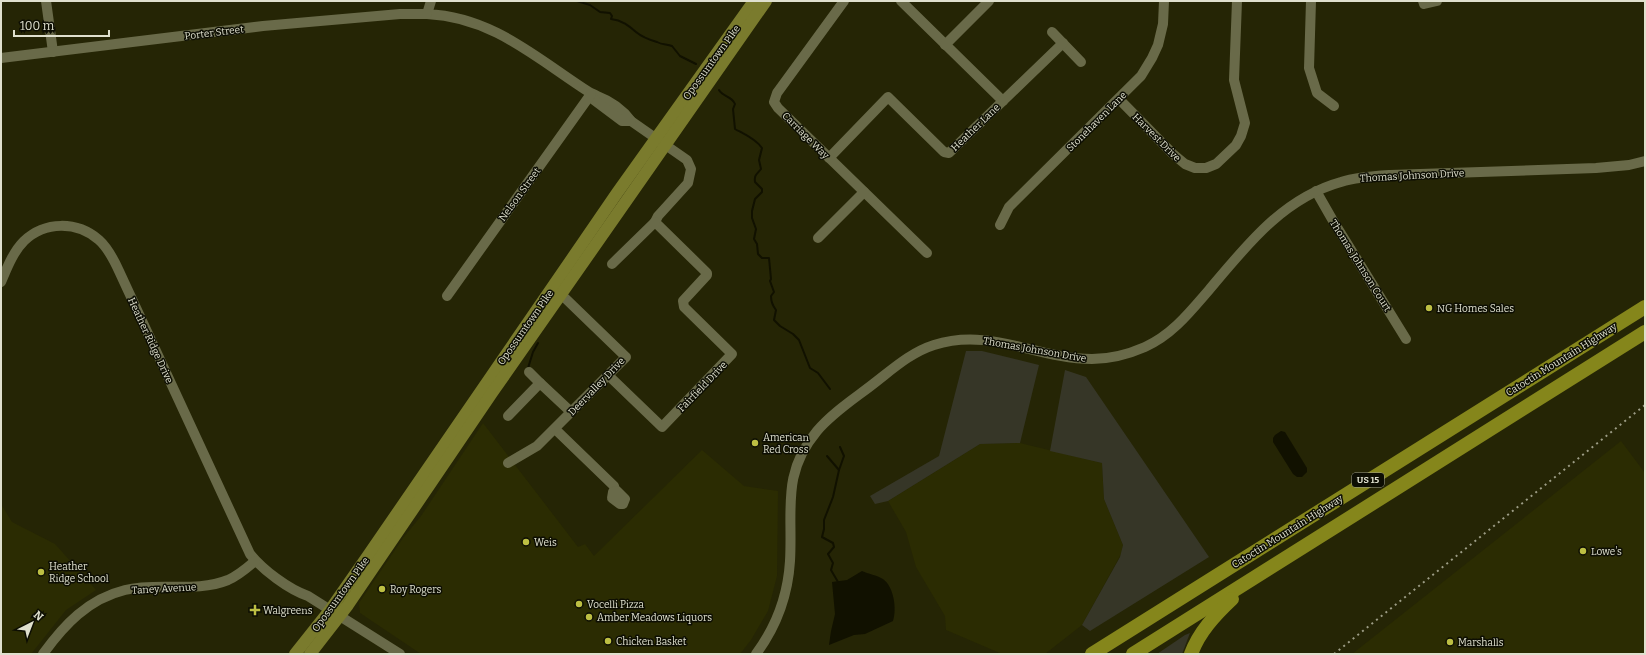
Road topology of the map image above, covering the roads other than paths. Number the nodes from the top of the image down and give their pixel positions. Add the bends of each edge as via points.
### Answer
1 (46, 1) edge
2 (431, 1) edge
3 (754, 1) edge
4 (766, 1) edge
5 (844, 1) edge
6 (901, 1) edge
7 (989, 1) edge
8 (1164, 1) edge
9 (1237, 1) edge
10 (1311, 1) edge
11 (1423, 1) edge
12 (1436, 1) edge
13 (427, 14) junction
14 (1052, 32) dead end
15 (1063, 43) junction
16 (944, 45) junction
17 (53, 52) junction
18 (1, 58) edge
19 (1081, 62) dead end
20 (591, 94) junction
21 (1119, 99) junction
22 (1003, 101) junction
23 (1334, 106) dead end
24 (660, 141) junction
25 (829, 158) junction
26 (1645, 161) edge
27 (1316, 191) junction
28 (864, 192) junction
29 (655, 222) junction
30 (1000, 225) dead end
31 (818, 238) dead end
32 (927, 253) dead end
33 (612, 264) dead end
34 (1, 282) edge
35 (556, 292) junction
36 (447, 296) dead end
37 (1645, 307) edge
38 (1645, 332) edge
39 (1406, 339) dead end
40 (529, 372) dead end
41 (608, 375) junction
42 (540, 383) junction
43 (571, 412) junction
44 (508, 416) dead end
45 (555, 429) junction
46 (508, 463) dead end
47 (615, 491) dead end
48 (255, 561) junction
49 (1249, 582) junction
50 (334, 613) junction
51 (43, 654) edge
52 (295, 654) edge
53 (310, 654) edge
54 (398, 654) edge
55 (756, 654) edge
56 (1092, 654) edge
57 (1133, 654) edge
58 (1191, 654) edge

1 - 17 street
2 - 13 street
3 - 24 main road, Opossumtown Pike
4 - 24 main road, Opossumtown Pike
5 - 25 street, Carriage Way via 774,99 778,108
6 - 16 street, Heather Lane
7 - 16 street
8 - 21 street, Stonehaven Lane via 1163,24 1158,45 1141,76
9 - 21 street, Harvest Drive via 1234,80 1244,124 1236,145 1216,164 1206,168 1195,168 1185,164
10 - 23 street via 1309,68 1317,93
11 - 12 street via 1424,4
13 - 17 street, Porter Street via 263,26
13 - 20 street, Porter Street via 455,18 501,34
14 - 15 street
15 - 19 street
15 - 22 street
16 - 22 street, Heather Lane
17 - 18 street, Porter Street
20 - 24 street, Porter Street via 607,111 622,121 631,121
20 - 36 street, Nelson Street
21 - 30 street, Stonehaven Lane via 1008,207
22 - 25 street, Heather Lane via 952,151 946,153 888,98
24 - 29 street via 686,160 691,169 688,183
24 - 35 main road, Opossumtown Pike
25 - 28 street, Carriage Way
26 - 27 street, Thomas Johnson Drive via 1596,168 1373,176 1341,182
27 - 39 street, Thomas Johnson Court
27 - 55 street, Thomas Johnson Drive via 1277,215 1258,233 1192,310 1166,335 1146,346 1117,356 1092,359 1062,356 980,339 942,342 909,356 830,418 808,444 796,468 790,497 790,561 787,584 775,622
28 - 31 street
28 - 32 street, Carriage Way
29 - 33 street
29 - 41 street, Fairfield Drive via 706,273 707,275 683,301 684,308 732,354 662,427
34 - 48 street, Heather Ridge Drive via 14,253 23,242 43,229 62,225 80,228 100,241 119,271 247,549
35 - 41 street, Deervalley Drive via 626,357
35 - 50 main road, Opossumtown Pike via 348,605
37 - 56 highway, Catoctin Mountain Highway / US 15
38 - 49 highway, US 15
40 - 42 street
41 - 43 street, Deervalley Drive
42 - 43 street
42 - 44 street
43 - 45 street, Deervalley Drive
45 - 46 street, Deervalley Drive via 538,446
45 - 47 street via 614,486
48 - 50 street via 269,566 304,588 308,596
48 - 51 street, Taney Avenue via 229,580 211,585 143,588 111,595 88,606 75,616 62,628
49 - 57 highway, US 15
49 - 58 highway via 1206,626
50 - 52 main road, Opossumtown Pike
50 - 53 main road, Opossumtown Pike
50 - 54 street

